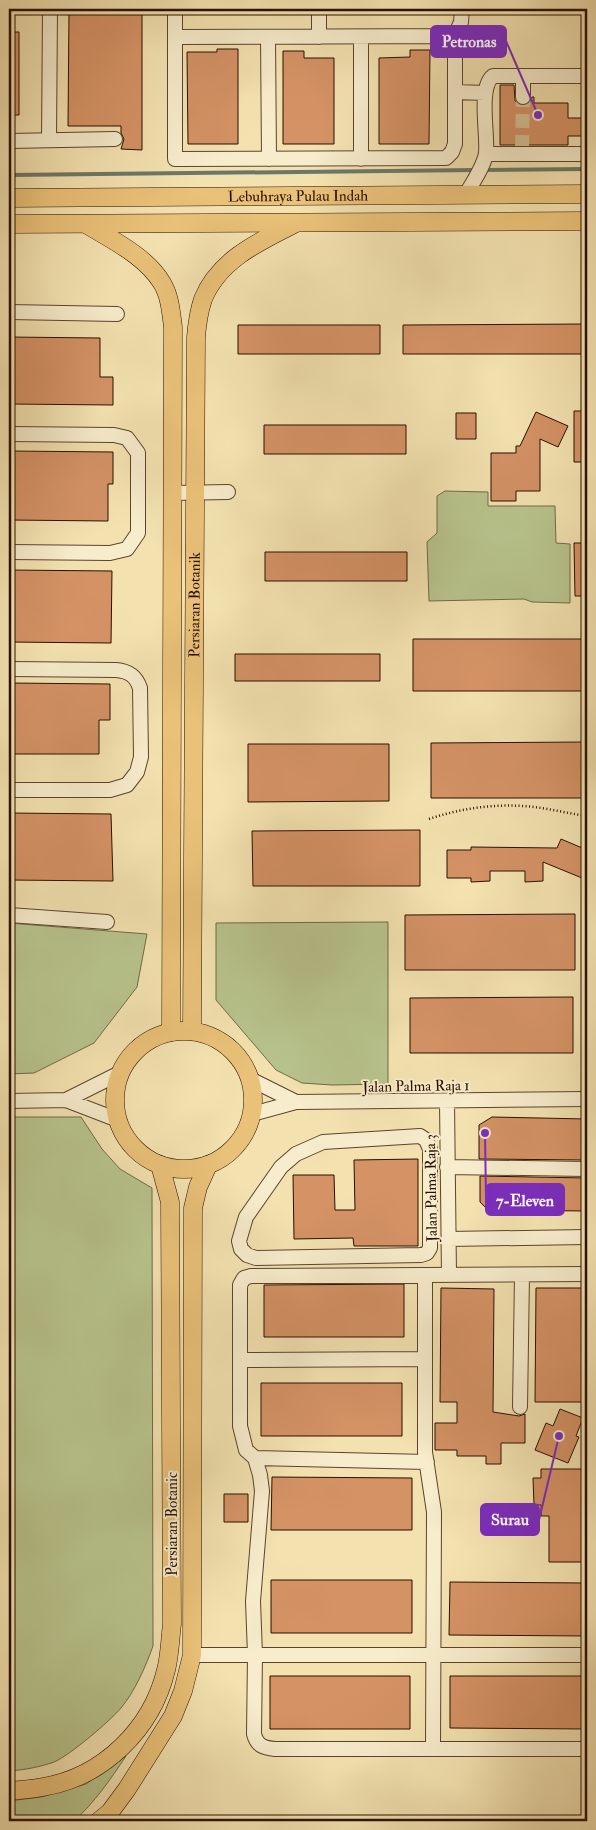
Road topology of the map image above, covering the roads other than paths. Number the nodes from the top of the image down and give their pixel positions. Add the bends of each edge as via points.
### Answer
1 (50, 9) edge
2 (175, 9) edge
3 (319, 9) edge
4 (462, 9) edge
5 (455, 36) junction
6 (175, 37) junction
7 (268, 37) junction
8 (319, 37) junction
9 (361, 37) junction
10 (523, 76) junction
11 (587, 76) edge
12 (455, 92) junction
13 (485, 93) junction
14 (523, 97) tunnel mouth
15 (115, 139) dead end
16 (9, 140) edge
17 (50, 140) junction
18 (587, 154) edge
19 (485, 157) junction
20 (269, 159) junction
21 (361, 159) junction
22 (587, 194) edge
23 (465, 196) junction
24 (9, 198) edge
25 (587, 221) edge
26 (9, 224) edge
27 (86, 224) junction
28 (294, 224) junction
29 (9, 312) edge
30 (117, 314) dead end
31 (9, 434) edge
32 (195, 492) junction
33 (228, 492) dead end
34 (173, 493) junction
35 (9, 552) edge
36 (9, 669) edge
37 (9, 790) edge
38 (9, 915) edge
39 (107, 922) dead end
40 (192, 1031) junction
41 (172, 1032) junction
42 (120, 1073) junction
43 (250, 1080) junction
44 (66, 1100) junction
45 (587, 1100) edge
46 (9, 1101) edge
47 (447, 1101) junction
48 (296, 1102) junction
49 (252, 1114) junction
50 (118, 1120) junction
51 (160, 1165) junction
52 (208, 1165) junction
53 (447, 1167) junction
54 (587, 1169) edge
55 (448, 1184) junction
56 (430, 1186) junction
57 (587, 1237) edge
58 (448, 1239) junction
59 (587, 1274) edge
60 (424, 1275) junction
61 (448, 1275) junction
62 (522, 1275) junction
63 (425, 1359) junction
64 (240, 1360) junction
65 (520, 1407) dead end
66 (255, 1458) junction
67 (427, 1462) junction
68 (192, 1654) junction
69 (255, 1654) junction
70 (434, 1655) junction
71 (587, 1655) edge
72 (433, 1748) junction
73 (587, 1749) edge
74 (9, 1791) edge
75 (100, 1821) edge

1 - 17 street
2 - 6 street
3 - 8 street
4 - 5 street
5 - 9 street
5 - 12 street
6 - 7 street
6 - 20 street via 175,159
7 - 8 street
7 - 20 street
8 - 9 street
9 - 21 street
10 - 11 street
10 - 13 street via 493,76
10 - 14 street
12 - 13 street
12 - 21 street via 455,144 446,158
13 - 19 street
15 - 17 street
16 - 17 street
18 - 19 street via 522,151
19 - 23 street
20 - 21 street
22 - 23 main road, Lebuhraya Pulau Indah
23 - 24 main road, Lebuhraya Pulau Indah
25 - 28 main road, Lebuhraya Pulau Indah
26 - 27 main road, Lebuhraya Pulau Indah
27 - 28 main road, Lebuhraya Pulau Indah
27 - 34 main road via 150,268 170,301 173,327
28 - 32 main road, Persiaran Botanik via 253,245 229,262 203,299 196,337
29 - 30 street
31 - 35 street via 114,435 127,438 138,453 138,533 127,549 110,553
32 - 33 street
32 - 34 street
32 - 40 main road, Persiaran Botanik
34 - 41 main road
36 - 37 street via 116,670 130,673 140,688 141,756 136,772 127,784 110,790
38 - 39 street
40 - 41 main road
40 - 43 main road via 212,1036 228,1047 242,1062
41 - 42 main road via 146,1042 126,1061
42 - 44 street
42 - 50 main road via 114,1104
43 - 48 street, Jalan Palma Raja 1
43 - 49 main road
44 - 46 street
44 - 50 street
45 - 47 street, Jalan Palma Raja 1
47 - 48 street, Jalan Palma Raja 1
47 - 53 street, Jalan Palma Raja 3
48 - 49 street
49 - 52 main road via 236,1145
50 - 51 main road via 127,1139 141,1154
51 - 52 main road via 192,1168
51 - 74 main road, Persiaran Botanic via 170,1212 172,1624 166,1670 158,1695 140,1728 118,1752 69,1780
52 - 68 main road, Persiaran Botanic via 193,1208
53 - 54 street
53 - 55 street, Jalan Palma Raja 3
55 - 56 street
55 - 58 street, Jalan Palma Raja 3
56 - 56 street via 430,1248 422,1255 256,1258 247,1255 238,1241 246,1217 281,1167 296,1154 323,1142 420,1136 430,1149
57 - 58 street
58 - 61 street, Jalan Palma Raja 3
59 - 62 street
60 - 61 street
60 - 63 street
60 - 64 street via 244,1278 240,1285
61 - 62 street
62 - 65 street
63 - 64 street
63 - 67 street
64 - 66 street via 240,1426 246,1450
66 - 67 street
66 - 69 street via 262,1491 253,1601
67 - 70 street via 434,1512
68 - 69 street
68 - 75 main road, Persiaran Botanic via 173,1716 127,1789
69 - 70 street
69 - 72 street via 254,1734 260,1745 275,1749
70 - 71 street
70 - 72 street
72 - 73 street

